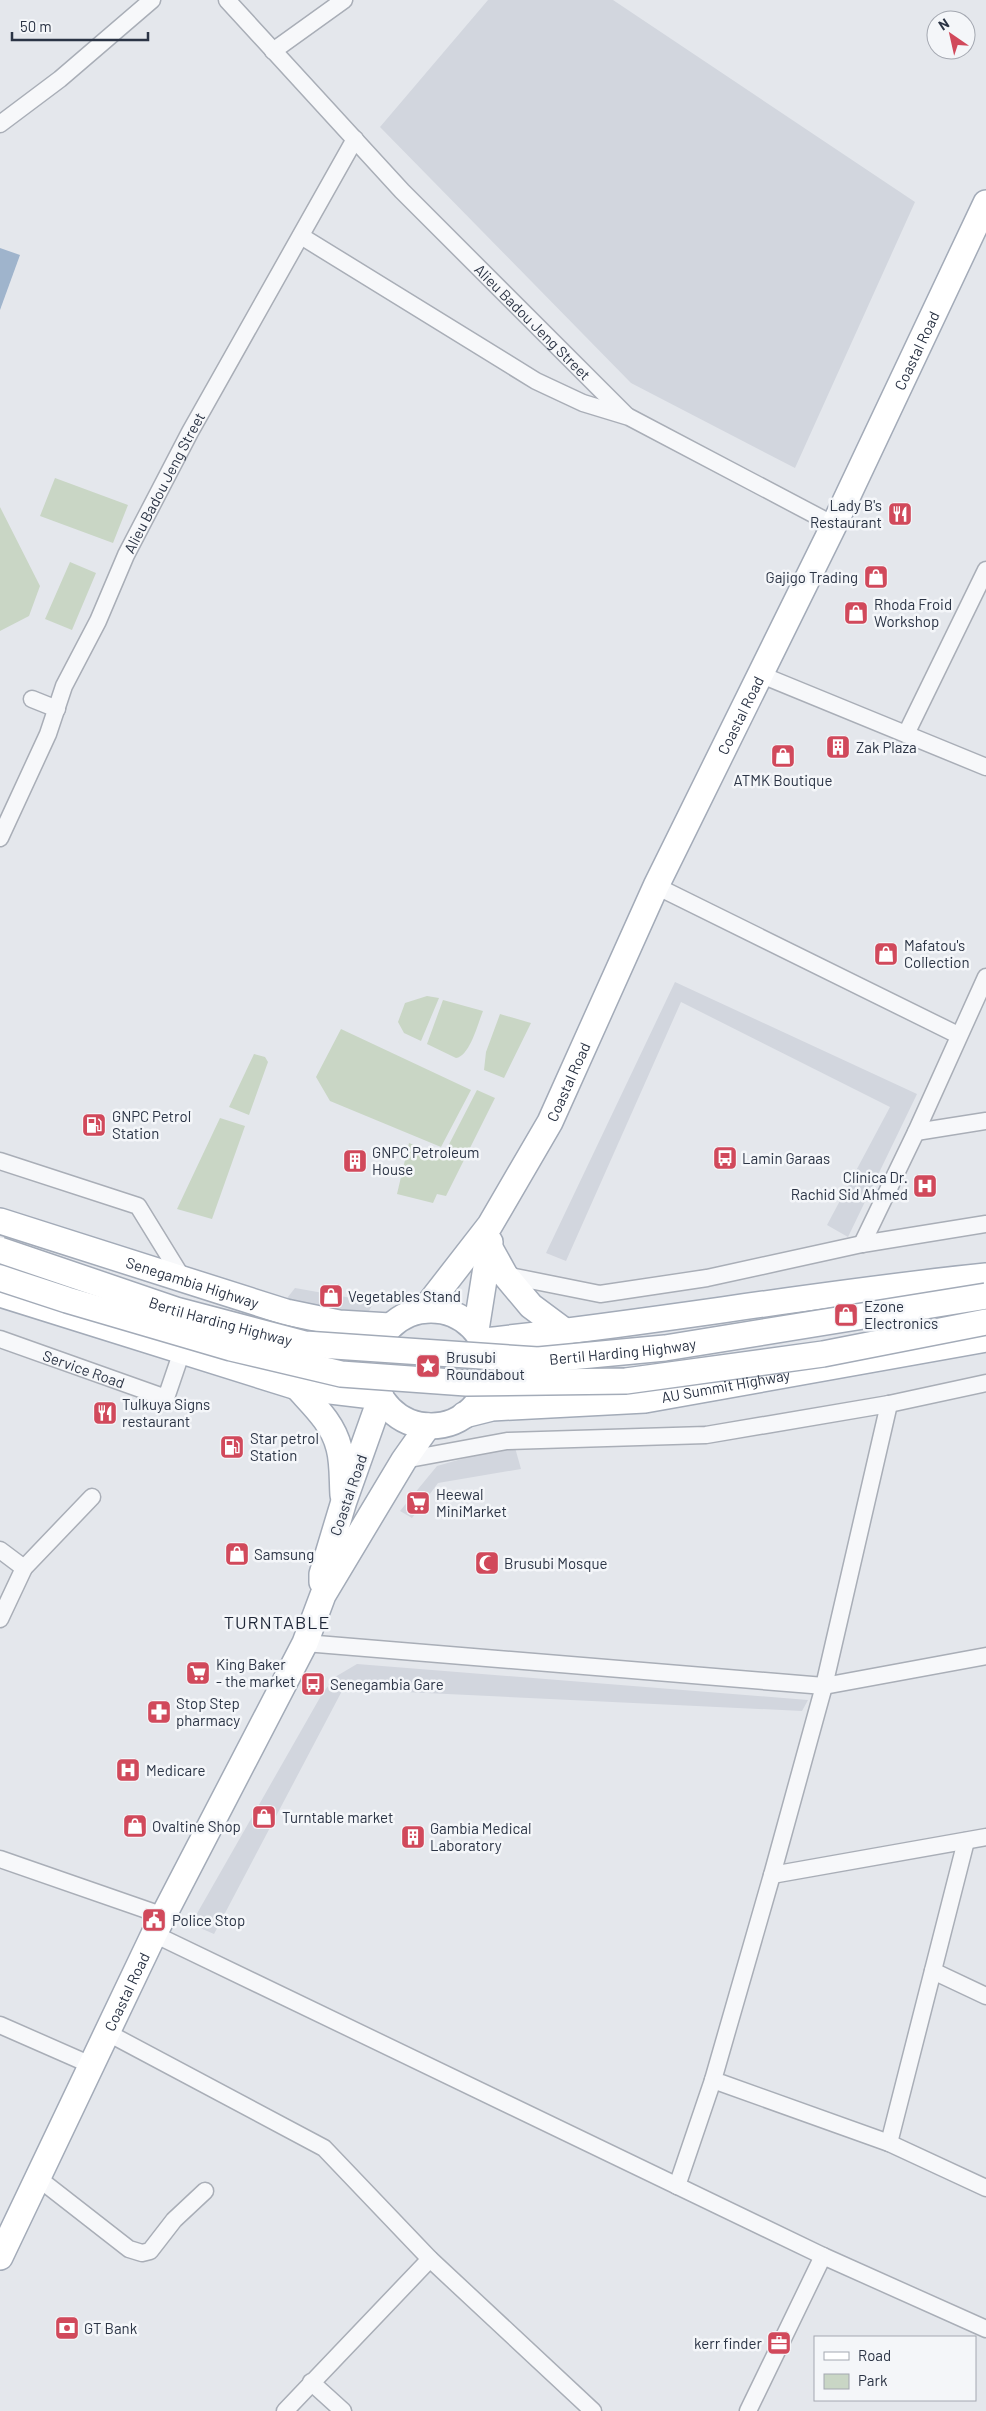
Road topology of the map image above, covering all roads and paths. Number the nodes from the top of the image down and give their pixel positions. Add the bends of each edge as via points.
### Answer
1 (152, 0) edge
2 (228, 0) edge
3 (344, 0) edge
4 (273, 51) junction
5 (0, 124) edge
6 (354, 139) junction
7 (986, 203) edge
8 (301, 236) junction
9 (629, 417) junction
10 (834, 525) junction
11 (986, 570) edge
12 (759, 674) junction
13 (32, 699) dead end
14 (57, 709) junction
15 (906, 734) junction
16 (986, 767) edge
17 (0, 838) edge
18 (656, 886) junction
19 (986, 977) edge
20 (958, 1035) junction
21 (986, 1121) edge
22 (916, 1132) junction
23 (0, 1161) edge
24 (0, 1221) edge
25 (986, 1224) edge
26 (490, 1237) junction
27 (862, 1244) junction
28 (0, 1250) edge
29 (506, 1275) junction
30 (986, 1276) edge
31 (0, 1278) edge
32 (183, 1279) junction
33 (0, 1294) edge
34 (986, 1296) edge
35 (424, 1310) junction
36 (986, 1322) edge
37 (390, 1326) junction
38 (566, 1332) junction
39 (480, 1336) junction
40 (0, 1339) edge
41 (986, 1339) edge
42 (182, 1351) junction
43 (986, 1384) edge
44 (296, 1387) junction
45 (381, 1397) junction
46 (889, 1404) junction
47 (464, 1415) junction
48 (428, 1426) junction
49 (404, 1460) junction
50 (92, 1497) dead end
51 (344, 1501) junction
52 (1, 1551) edge
53 (24, 1568) junction
54 (323, 1595) junction
55 (0, 1619) edge
56 (305, 1643) junction
57 (986, 1656) edge
58 (824, 1686) junction
59 (986, 1837) edge
60 (966, 1841) junction
61 (0, 1859) edge
62 (772, 1875) junction
63 (159, 1925) junction
64 (933, 1971) junction
65 (986, 1996) edge
66 (0, 2025) edge
67 (108, 2033) junction
68 (91, 2065) junction
69 (713, 2080) junction
70 (889, 2143) junction
71 (38, 2178) junction
72 (677, 2186) junction
73 (986, 2188) edge
74 (204, 2190) dead end
75 (823, 2256) junction
76 (0, 2257) edge
77 (430, 2259) junction
78 (986, 2329) edge
79 (311, 2382) junction
80 (284, 2411) edge
81 (343, 2411) edge
82 (593, 2411) edge
83 (748, 2411) edge

1 - 5 street via 60,80
2 - 4 street, Alieu Badou Jeng Street
3 - 4 street
4 - 6 street, Alieu Badou Jeng Street
6 - 8 street, Alieu Badou Jeng Street
6 - 9 street, Alieu Badou Jeng Street
7 - 10 main road, Coastal Road
8 - 9 street via 536,381 583,403
8 - 14 street, Alieu Badou Jeng Street via 190,432 126,555 98,621 64,686
9 - 10 street
10 - 12 main road, Coastal Road
11 - 15 street
12 - 15 street
12 - 18 main road, Coastal Road
13 - 14 street
14 - 17 street, Alieu Badou Jeng Street
15 - 16 street
18 - 20 street
18 - 26 main road, Coastal Road via 550,1122
19 - 20 street
20 - 22 street
21 - 22 street
22 - 27 street
23 - 32 street via 138,1206
24 - 32 main road, Senegambia Highway
25 - 27 street
26 - 29 main road
26 - 35 main road, Coastal Road
26 - 39 main road, Coastal Road
27 - 29 street via 707,1278 600,1294
28 - 34 main road, Bertil Harding Highway, bridge via 176,1310 305,1344 538,1360 665,1348
29 - 38 main road via 530,1306
30 - 38 main road via 890,1286
31 - 36 main road, Bertil Harding Highway, bridge via 231,1348 341,1374 466,1382 626,1380 823,1354
32 - 37 main road, Senegambia Highway via 286,1312 339,1324
33 - 42 main road
35 - 37 main road via 406,1315
35 - 39 main road via 443,1311 461,1318
37 - 45 main road via 379,1342 374,1360 374,1379
38 - 39 main road
39 - 47 main road via 489,1365 486,1384 478,1402
40 - 42 street, Service Road via 166,1398
41 - 47 main road, AU Summit Highway via 645,1400 492,1408
42 - 44 main road
43 - 46 street
44 - 45 main road
44 - 51 main road via 324,1416 334,1435 339,1448
45 - 48 main road via 393,1412 409,1422
45 - 51 main road, Coastal Road
46 - 49 street via 706,1435 506,1441
46 - 58 street
47 - 48 main road via 447,1423
48 - 49 main road, Coastal Road
49 - 54 main road, Coastal Road
50 - 53 street
51 - 54 main road, Coastal Road via 322,1574
52 - 53 street
53 - 55 street
54 - 56 main road, Coastal Road
56 - 58 street
56 - 63 main road, Coastal Road
57 - 58 street
58 - 62 street
59 - 60 street
60 - 62 street
60 - 64 street
61 - 63 street
62 - 69 street
63 - 67 main road, Coastal Road
63 - 72 street
64 - 65 street
64 - 70 street
66 - 68 street
67 - 68 main road, Coastal Road
67 - 77 street via 324,2148
68 - 71 main road, Coastal Road
69 - 70 street
69 - 72 street
70 - 73 street
71 - 74 street via 129,2249 142,2253 150,2251 174,2220
71 - 76 main road, Coastal Road
72 - 75 street
75 - 78 street
75 - 83 street
77 - 79 street
77 - 82 street
79 - 80 street
79 - 81 street

